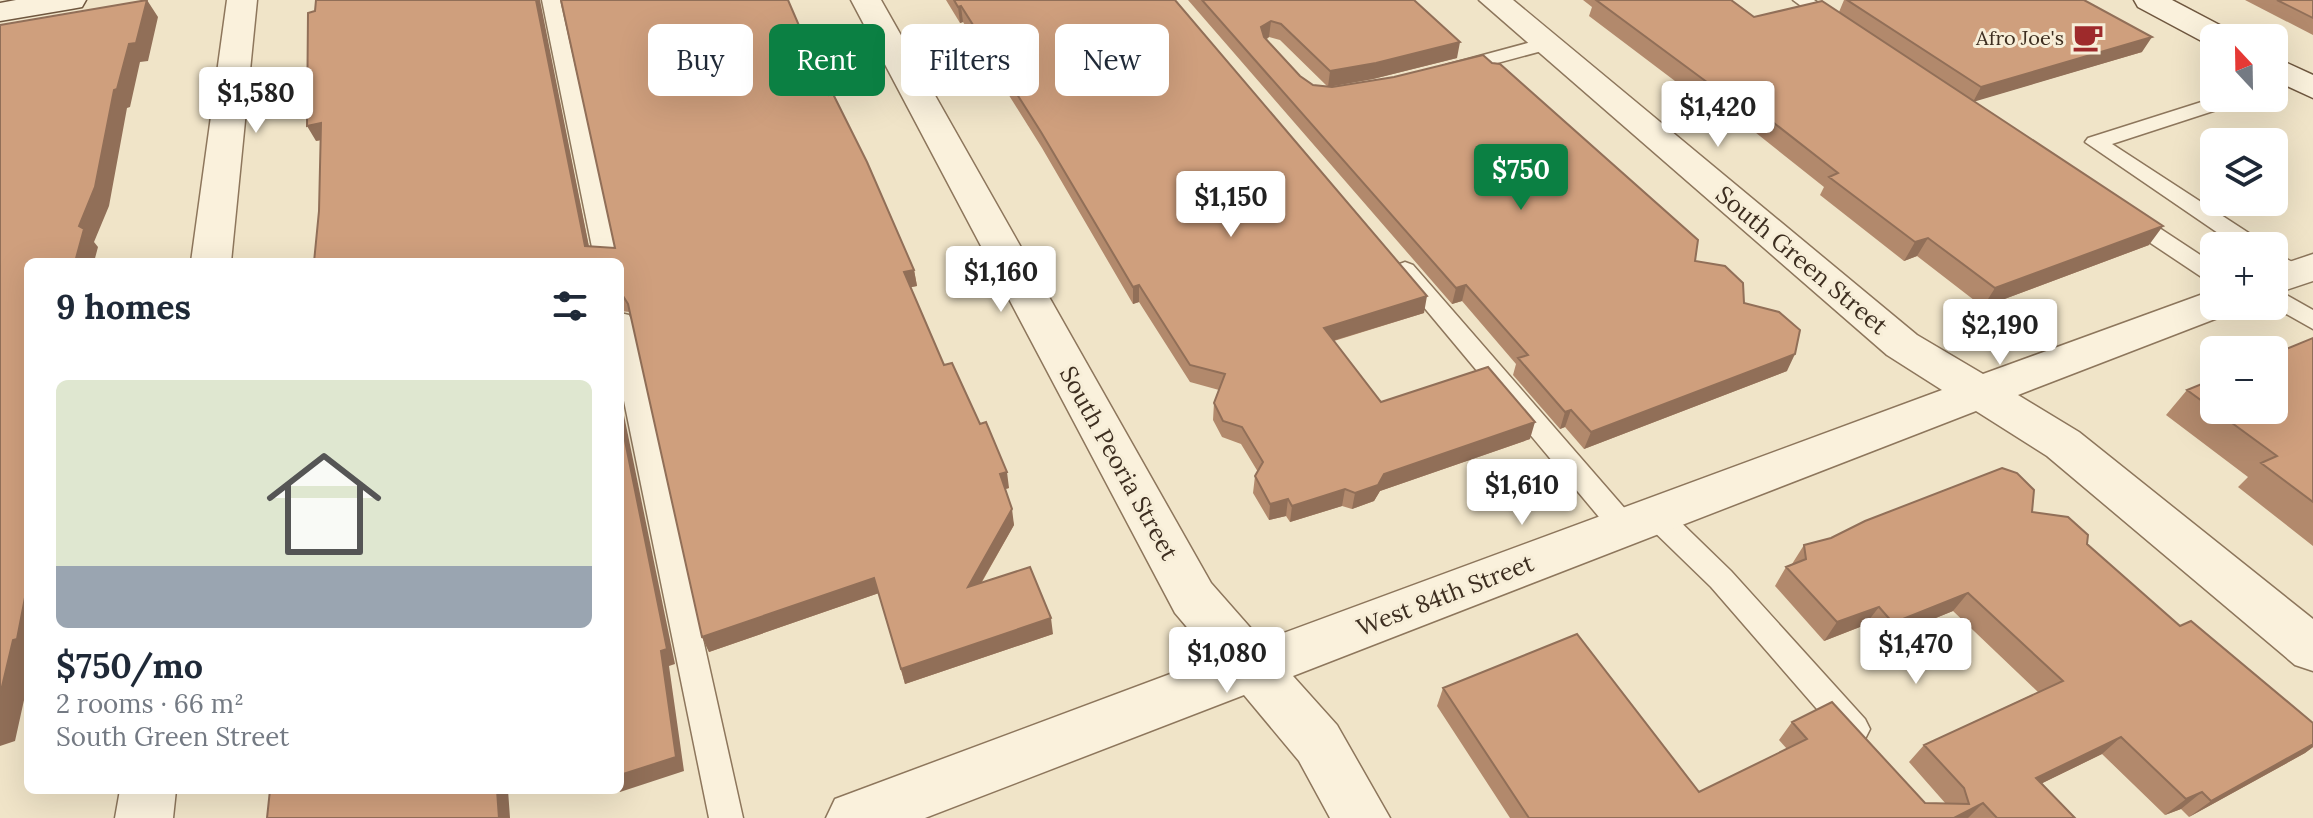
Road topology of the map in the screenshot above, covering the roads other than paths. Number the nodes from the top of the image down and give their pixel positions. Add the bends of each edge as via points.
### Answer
1 (71, 0) edge
2 (242, 0) edge
3 (551, 0) edge
4 (866, 0) edge
5 (1494, 0) edge
6 (1802, 0) edge
7 (2149, 0) edge
8 (0, 12) edge
9 (2200, 27) edge
10 (1855, 35) edge
11 (1546, 44) junction
12 (1433, 74) edge
13 (2200, 109) edge
14 (2106, 203) edge
15 (2232, 232) edge
16 (1387, 249) edge
17 (211, 258) edge
18 (606, 258) edge
19 (2200, 266) edge
20 (2288, 278) edge
21 (2200, 309) edge
22 (2313, 321) edge
23 (624, 340) edge
24 (1978, 393) junction
25 (1640, 521) junction
26 (2313, 649) edge
27 (1253, 667) junction
28 (1872, 750) edge
29 (147, 794) edge
30 (144, 818) edge
31 (726, 818) edge
32 (855, 818) edge
33 (1361, 818) edge

1 - 8 street
2 - 17 street
3 - 18 lane
4 - 27 street, South Peoria Street via 1193,598
5 - 11 street, South Green Street
6 - 10 lane
7 - 9 street
11 - 12 lane
11 - 24 street, South Green Street via 1902,345
13 - 15 lane via 2095,142
14 - 19 lane
16 - 25 lane
20 - 22 lane
21 - 24 street, West 84th Street
23 - 31 lane
24 - 25 street, West 84th Street
24 - 26 street, South Green Street via 2063,444
25 - 27 street, West 84th Street
25 - 28 lane via 1721,579
27 - 32 street, West 84th Street
27 - 33 street, South Peoria Street via 1318,743
29 - 30 street

